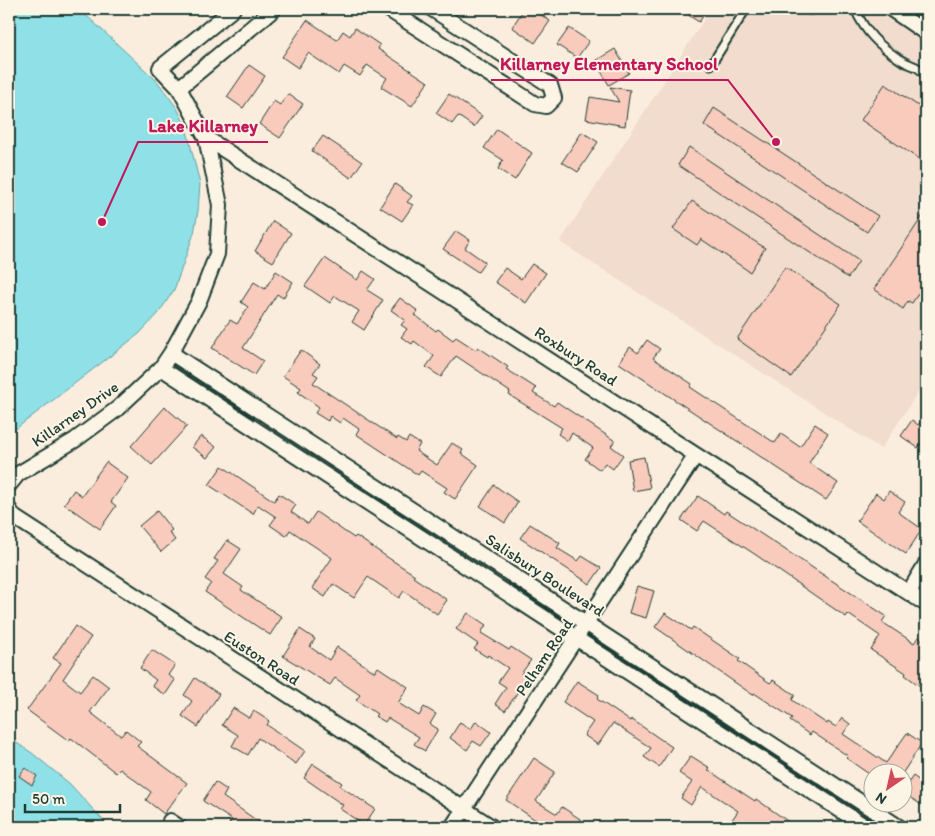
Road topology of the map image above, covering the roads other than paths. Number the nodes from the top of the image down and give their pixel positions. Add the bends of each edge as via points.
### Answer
1 (233, 9) edge
2 (274, 9) edge
3 (388, 9) edge
4 (432, 9) edge
5 (746, 9) edge
6 (801, 9) edge
7 (815, 9) edge
8 (855, 9) edge
9 (891, 9) edge
10 (926, 33) edge
11 (711, 65) dead end
12 (923, 66) edge
13 (926, 76) edge
14 (179, 88) junction
15 (206, 138) junction
16 (172, 353) junction
17 (161, 368) junction
18 (696, 455) junction
19 (9, 485) edge
20 (11, 513) edge
21 (926, 564) edge
22 (909, 592) junction
23 (926, 604) edge
24 (588, 623) junction
25 (576, 640) junction
26 (464, 809) junction
27 (452, 827) edge
28 (492, 827) edge
29 (866, 827) edge
30 (899, 827) edge

1 - 14 street, Killarney Drive via 160,68
2 - 14 street
3 - 4 street via 535,104 546,106 554,98 550,85
5 - 11 lane
6 - 7 lane
8 - 12 lane via 870,36 902,60
9 - 10 street
12 - 13 lane
14 - 15 street, Killarney Drive
15 - 16 street, Killarney Drive via 220,205 217,254 199,301
15 - 18 street, Roxbury Road
16 - 17 street, Killarney Drive
16 - 24 street, Salisbury Boulevard
17 - 19 street, Killarney Drive via 117,410 18,474
17 - 25 street
18 - 22 street, Roxbury Road
18 - 24 street, Pelham Road
20 - 26 street, Euston Road
21 - 22 street
22 - 23 street, Roxbury Road
24 - 25 street, Pelham Road
24 - 30 street, Salisbury Boulevard
25 - 26 street, Pelham Road
25 - 29 street
26 - 27 street, Pelham Road
26 - 28 street, Euston Road

